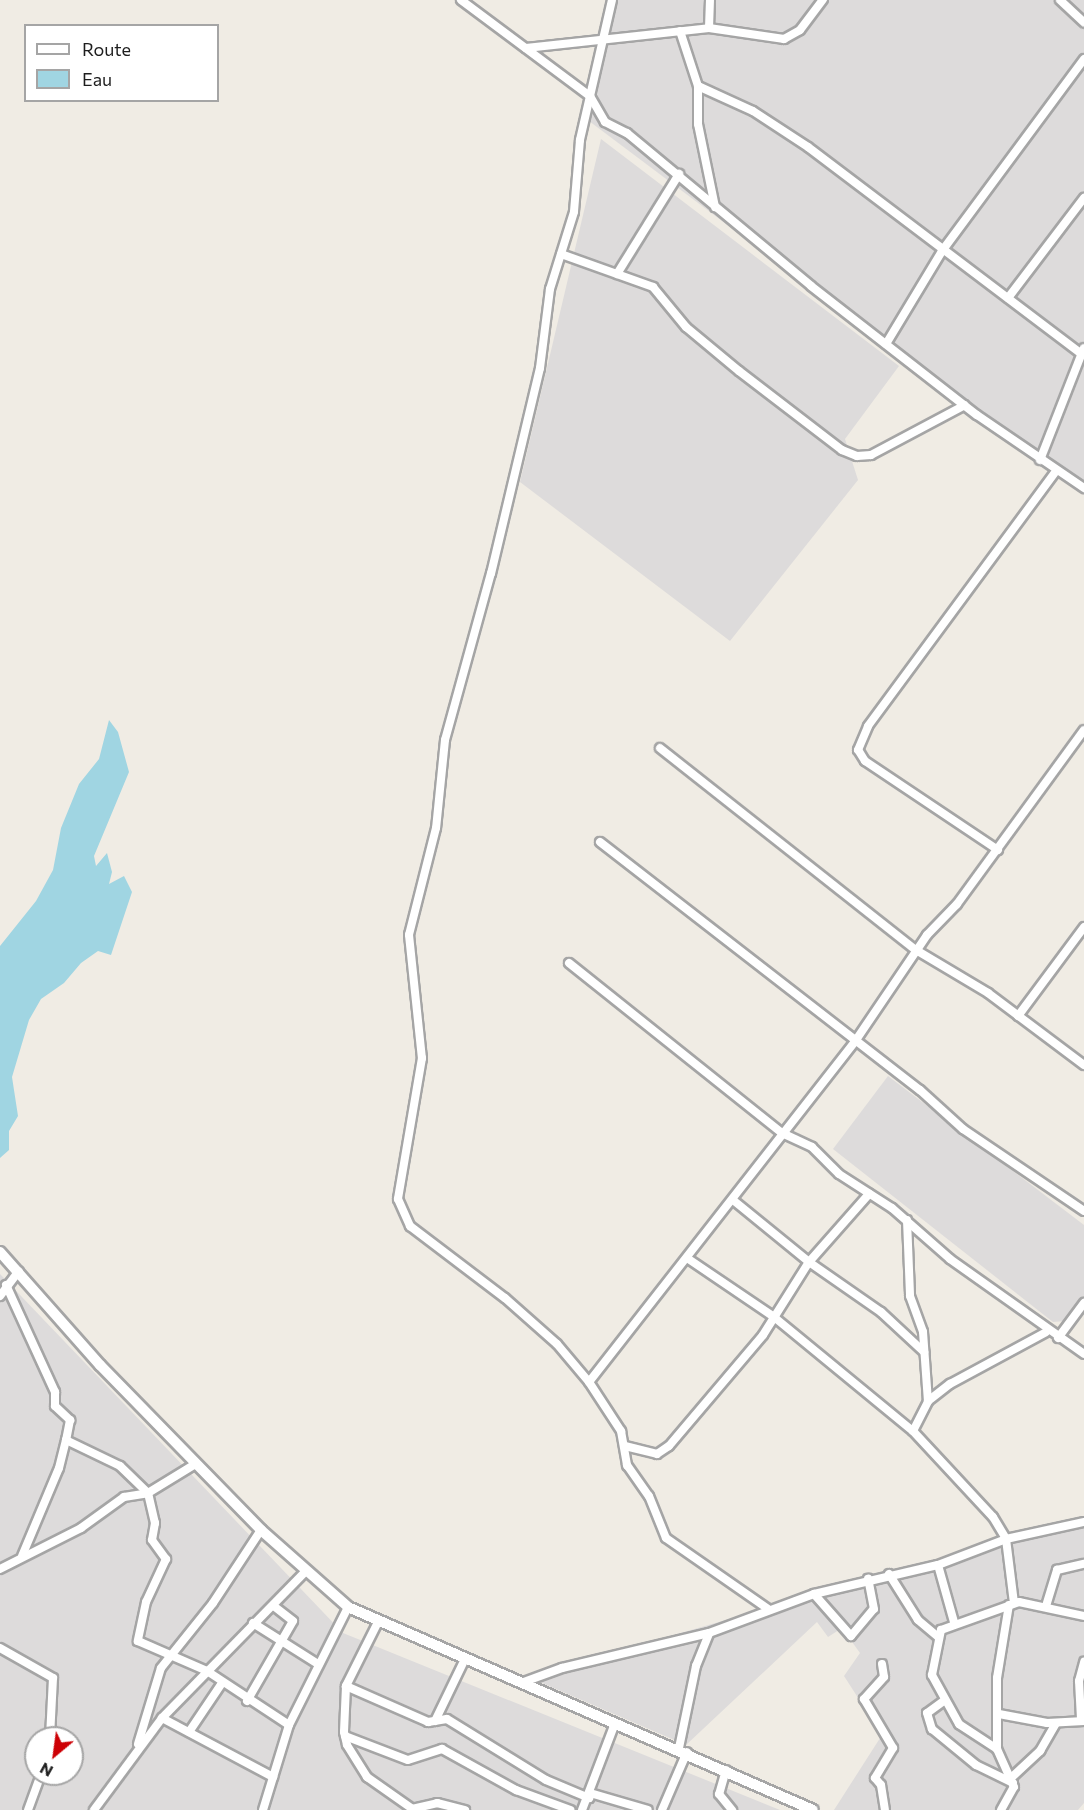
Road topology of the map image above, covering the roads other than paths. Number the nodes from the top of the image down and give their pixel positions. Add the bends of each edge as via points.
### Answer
1 (461, 0) edge
2 (612, 0) edge
3 (710, 0) edge
4 (823, 0) edge
5 (1060, 0) edge
6 (1084, 22) edge
7 (709, 28) junction
8 (680, 32) junction
9 (602, 42) junction
10 (526, 48) junction
11 (1084, 59) edge
12 (698, 86) junction
13 (590, 96) junction
14 (679, 174) junction
15 (1084, 198) edge
16 (715, 207) junction
17 (942, 251) junction
18 (561, 254) junction
19 (617, 274) junction
20 (1008, 298) junction
21 (886, 344) junction
22 (1082, 350) edge
23 (964, 405) junction
24 (1040, 460) junction
25 (1056, 471) junction
26 (1084, 488) edge
27 (1084, 730) edge
28 (660, 748) dead end
29 (600, 842) dead end
30 (998, 850) junction
31 (1084, 927) edge
32 (916, 950) junction
33 (569, 963) dead end
34 (1018, 1016) junction
35 (856, 1040) junction
36 (1084, 1065) edge
37 (782, 1133) junction
38 (869, 1194) junction
39 (732, 1200) junction
40 (1084, 1211) edge
41 (907, 1220) junction
42 (0, 1252) edge
43 (687, 1258) junction
44 (808, 1262) junction
45 (19, 1271) junction
46 (6, 1285) junction
47 (0, 1296) edge
48 (1084, 1303) edge
49 (774, 1317) junction
50 (1046, 1332) junction
51 (1058, 1338) junction
52 (924, 1352) junction
53 (1084, 1354) edge
54 (589, 1382) junction
55 (928, 1401) junction
56 (913, 1431) junction
57 (66, 1440) junction
58 (625, 1446) junction
59 (197, 1463) junction
60 (148, 1493) junction
61 (1084, 1522) edge
62 (261, 1530) junction
63 (1006, 1539) junction
64 (22, 1556) junction
65 (1084, 1564) edge
66 (938, 1565) junction
67 (0, 1569) edge
68 (305, 1572) junction
69 (889, 1574) junction
70 (868, 1579) junction
71 (814, 1594) junction
72 (1012, 1604) junction
73 (1046, 1606) junction
74 (275, 1607) junction
75 (348, 1607) junction
76 (768, 1609) junction
77 (1084, 1616) edge
78 (378, 1622) junction
79 (954, 1622) junction
80 (253, 1623) junction
81 (710, 1633) junction
82 (938, 1637) junction
83 (281, 1642) junction
84 (0, 1648) edge
85 (170, 1656) junction
86 (465, 1659) junction
87 (1084, 1662) edge
88 (318, 1664) junction
89 (882, 1664) dead end
90 (207, 1671) junction
91 (222, 1683) junction
92 (521, 1683) junction
93 (346, 1686) junction
94 (945, 1700) junction
95 (247, 1701) junction
96 (999, 1714) junction
97 (162, 1718) junction
98 (1082, 1720) edge
99 (435, 1722) junction
100 (615, 1723) junction
101 (1056, 1723) junction
102 (289, 1725) junction
103 (51, 1726) edge
104 (189, 1732) junction
105 (345, 1736) junction
106 (137, 1746) junction
107 (997, 1749) junction
108 (683, 1750) junction
109 (726, 1770) junction
110 (273, 1777) junction
111 (1012, 1781) junction
112 (37, 1786) edge
113 (589, 1795) junction
114 (413, 1809) edge
115 (28, 1810) edge
116 (94, 1810) edge
117 (263, 1810) edge
118 (465, 1810) edge
119 (570, 1810) edge
120 (582, 1810) edge
121 (648, 1810) edge
122 (662, 1810) edge
123 (732, 1810) edge
124 (813, 1810) edge
125 (885, 1810) edge
126 (1001, 1810) edge

1 - 10 street
2 - 9 street
3 - 7 street
4 - 7 street via 800,30 784,39
5 - 6 street
7 - 8 street
8 - 9 street
8 - 12 street
9 - 10 street
9 - 13 street
10 - 13 street
11 - 17 street
12 - 16 street via 698,124
12 - 17 street via 753,111 808,147
13 - 14 street via 605,122
13 - 18 street via 574,212
14 - 16 street
14 - 19 street
15 - 20 street
16 - 21 street
17 - 20 street
17 - 21 street
18 - 19 street
18 - 54 street via 550,289 526,428 445,740 436,828 409,935 422,1058 398,1198 410,1226 505,1298 557,1344
19 - 23 street via 653,287 686,327 849,453 871,456
20 - 22 street
21 - 23 street
22 - 24 street
23 - 24 street
24 - 25 street
25 - 26 street
25 - 30 street via 868,726 858,750 865,761
27 - 30 street
28 - 32 street
29 - 35 street
30 - 32 street
31 - 34 street
32 - 34 street
32 - 35 street
33 - 37 street
34 - 36 street
35 - 37 street
35 - 40 street via 969,1134
37 - 38 street via 812,1147 839,1174
37 - 39 street
38 - 41 street
38 - 44 street
39 - 43 street
39 - 44 street
41 - 50 street via 932,1245
41 - 52 street via 910,1296 923,1332
42 - 45 street
43 - 49 street
43 - 54 street
44 - 49 street
44 - 52 street via 881,1312
45 - 46 street
45 - 59 street via 100,1365
46 - 47 street
46 - 57 street via 56,1392 55,1406 69,1420
48 - 51 street
49 - 56 street
49 - 58 street via 669,1446 657,1454
50 - 51 street
50 - 55 street via 950,1384
51 - 53 street
52 - 55 street
54 - 58 street via 621,1431
55 - 56 street
56 - 63 street via 993,1517
57 - 60 street via 120,1466
57 - 64 street via 59,1468
58 - 76 street via 627,1465 651,1500 666,1539
59 - 60 street
59 - 62 street
60 - 64 street via 124,1497 81,1528
60 - 85 street via 155,1523 152,1540 166,1559 146,1602 137,1638
61 - 63 street
62 - 68 street
62 - 85 street via 213,1603
63 - 66 street
63 - 72 street
64 - 67 street
65 - 73 street via 1057,1569
66 - 69 street
66 - 79 street
68 - 74 street
68 - 75 street
69 - 70 street
69 - 82 street via 918,1620
70 - 71 street
70 - 71 street via 874,1610 851,1636
71 - 76 street
72 - 73 street
72 - 79 street
72 - 96 street via 997,1678
73 - 77 street
74 - 80 street
74 - 83 street via 293,1619
75 - 78 street
75 - 88 street
76 - 81 street
78 - 86 street
78 - 93 street
79 - 82 street via 944,1626
80 - 83 street
80 - 90 street
81 - 92 street via 562,1668
81 - 108 street via 696,1666
82 - 94 street via 931,1673
83 - 88 street
83 - 95 street
84 - 103 street via 53,1678
85 - 90 street
85 - 106 street via 156,1676
86 - 92 street
86 - 99 street
87 - 98 street via 1079,1681
88 - 102 street
89 - 125 street via 884,1677 864,1699 893,1748 875,1778 881,1785
90 - 91 street
90 - 97 street
91 - 95 street
91 - 104 street
92 - 100 street
93 - 99 street
93 - 105 street
94 - 107 street via 961,1726
94 - 111 street via 927,1713 932,1729 976,1764
95 - 102 street
96 - 101 street
96 - 107 street
97 - 104 street
97 - 106 street
98 - 101 street
99 - 113 street via 447,1719 546,1780
100 - 108 street
100 - 113 street
101 - 111 street via 1040,1751
102 - 110 street
104 - 110 street
105 - 114 street via 367,1777
105 - 119 street via 408,1760 442,1749 516,1790
106 - 116 street
107 - 111 street
108 - 109 street
108 - 122 street
109 - 123 street via 719,1794
109 - 124 street
110 - 117 street
111 - 126 street
112 - 115 street
113 - 120 street
113 - 121 street
114 - 118 street via 437,1803

